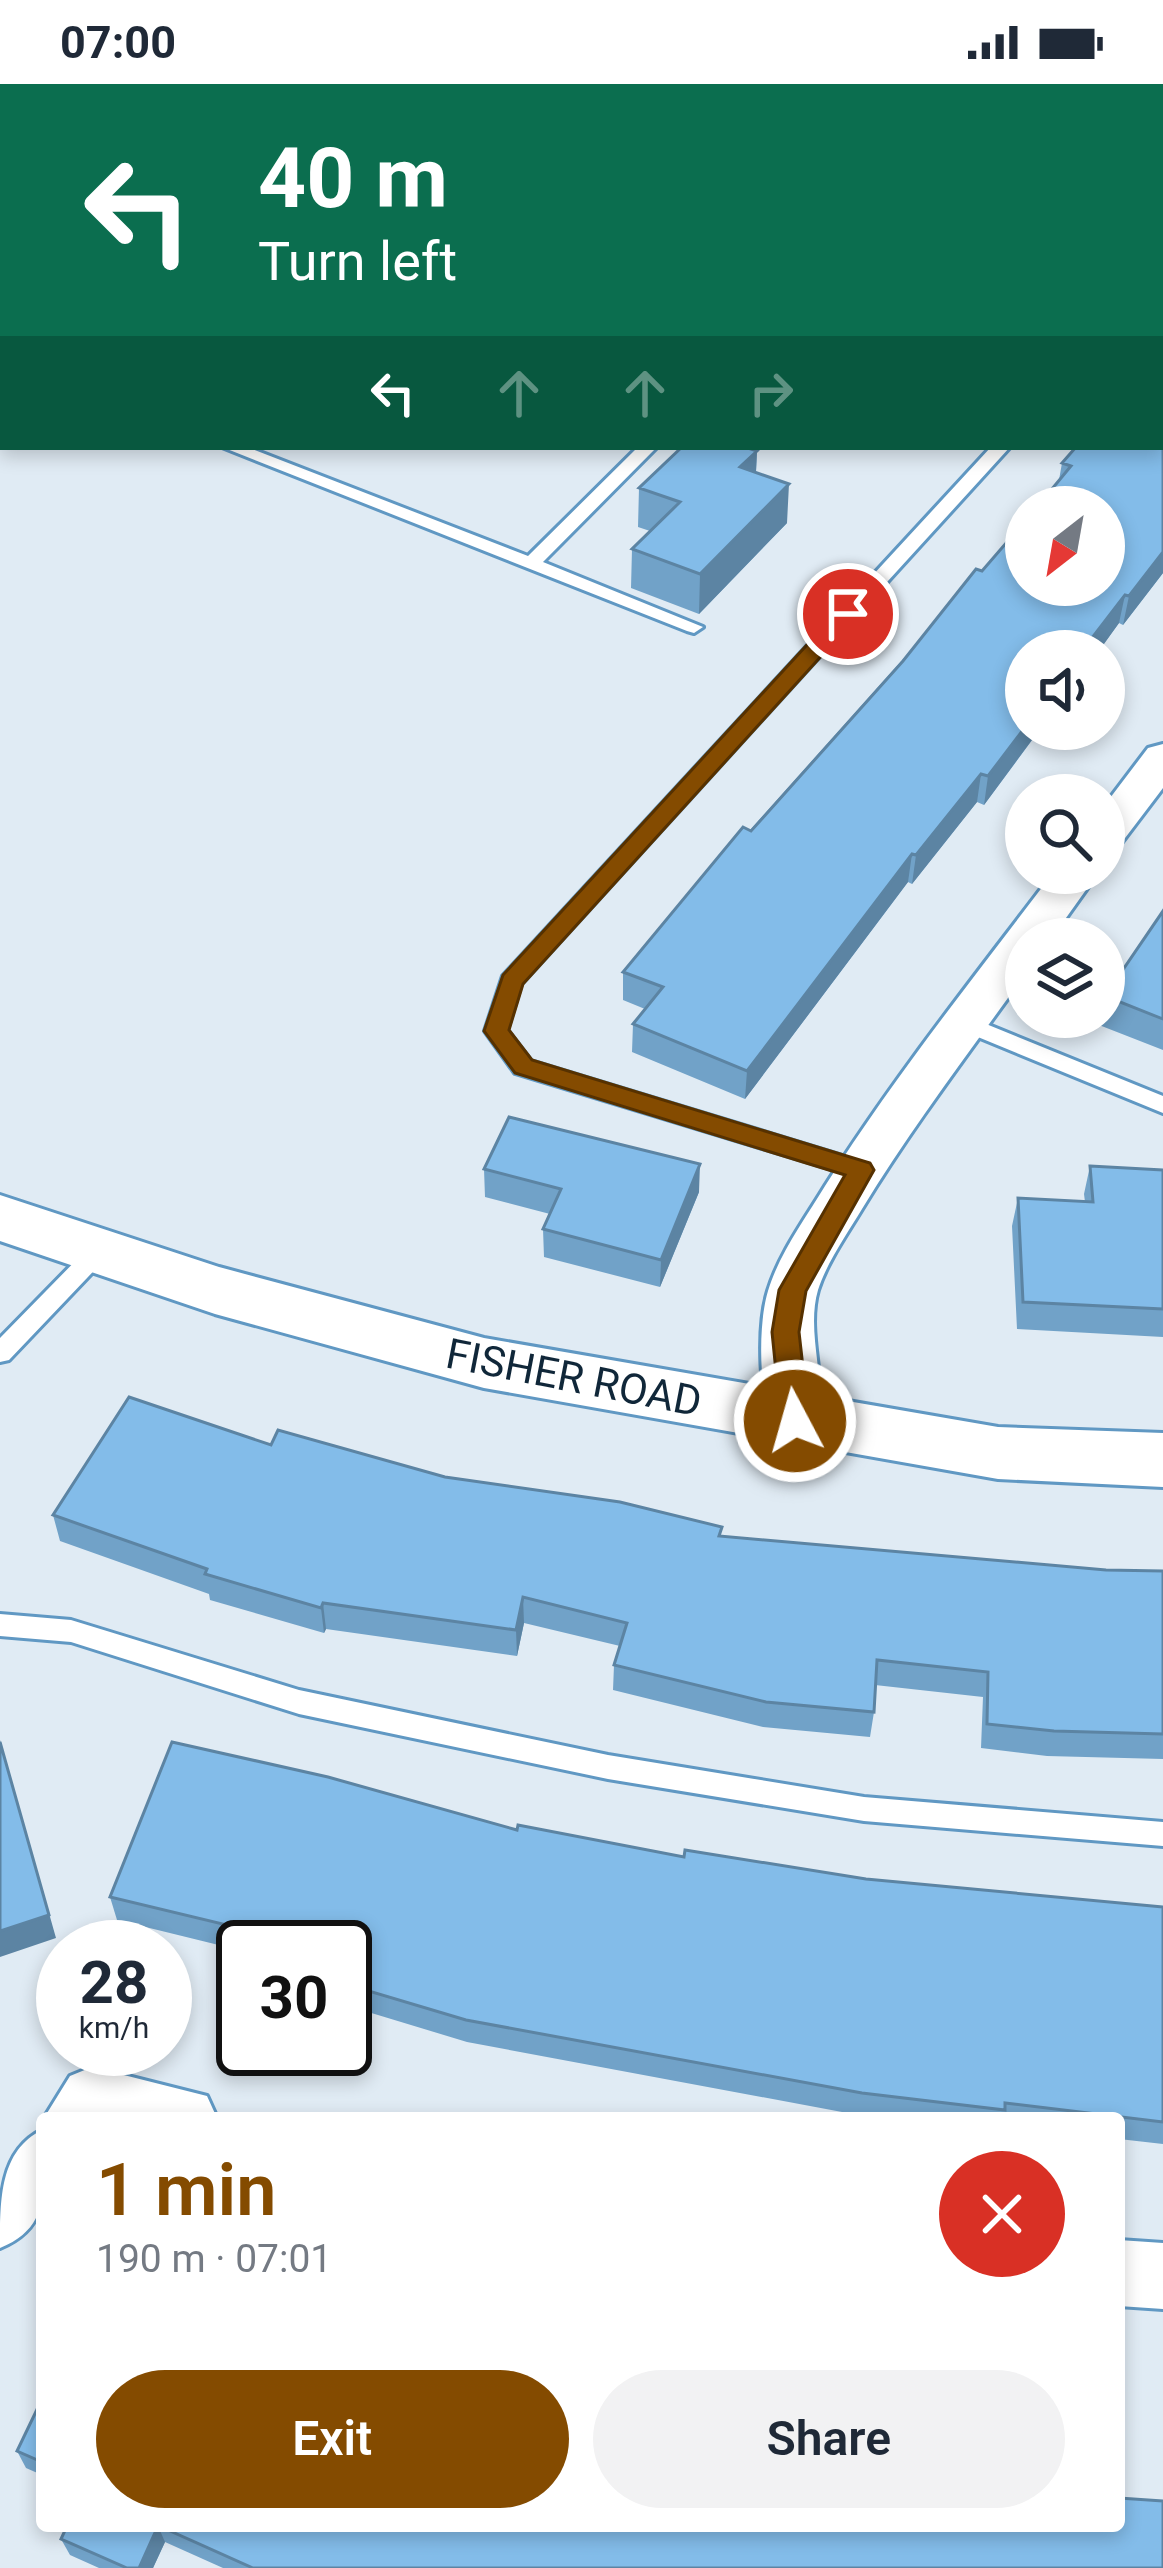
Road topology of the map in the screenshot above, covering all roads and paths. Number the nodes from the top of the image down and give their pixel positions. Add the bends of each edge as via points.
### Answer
1 (239, 450) edge
2 (645, 450) edge
3 (998, 450) edge
4 (532, 563) junction
5 (694, 627) dead end
6 (1163, 758) edge
7 (1125, 808) edge
8 (1060, 894) edge
9 (1042, 918) edge
10 (1005, 967) edge
11 (964, 1023) junction
12 (1163, 1105) edge
13 (861, 1170) junction
14 (0, 1217) edge
15 (99, 1251) junction
16 (0, 1353) edge
17 (795, 1421) junction
18 (1163, 1460) edge
19 (0, 1625) edge
20 (1163, 1834) edge
21 (84, 2108) edge
22 (124, 2112) edge
23 (36, 2170) edge
24 (0, 2216) edge
25 (1125, 2273) edge
26 (1163, 2276) edge

1 - 4 lane
2 - 4 lane
3 - 13 lane via 512,981 496,1031 524,1066
4 - 5 lane
6 - 7 street
8 - 9 street
10 - 11 street
11 - 12 lane
11 - 13 street
13 - 17 street via 793,1290 786,1332
14 - 15 street, FISHER ROAD
15 - 16 lane
15 - 17 street, FISHER ROAD via 484,1363
17 - 18 street, FISHER ROAD via 998,1453
19 - 20 lane via 71,1631 299,1702 608,1767 864,1809
21 - 22 street
23 - 24 street
25 - 26 street

